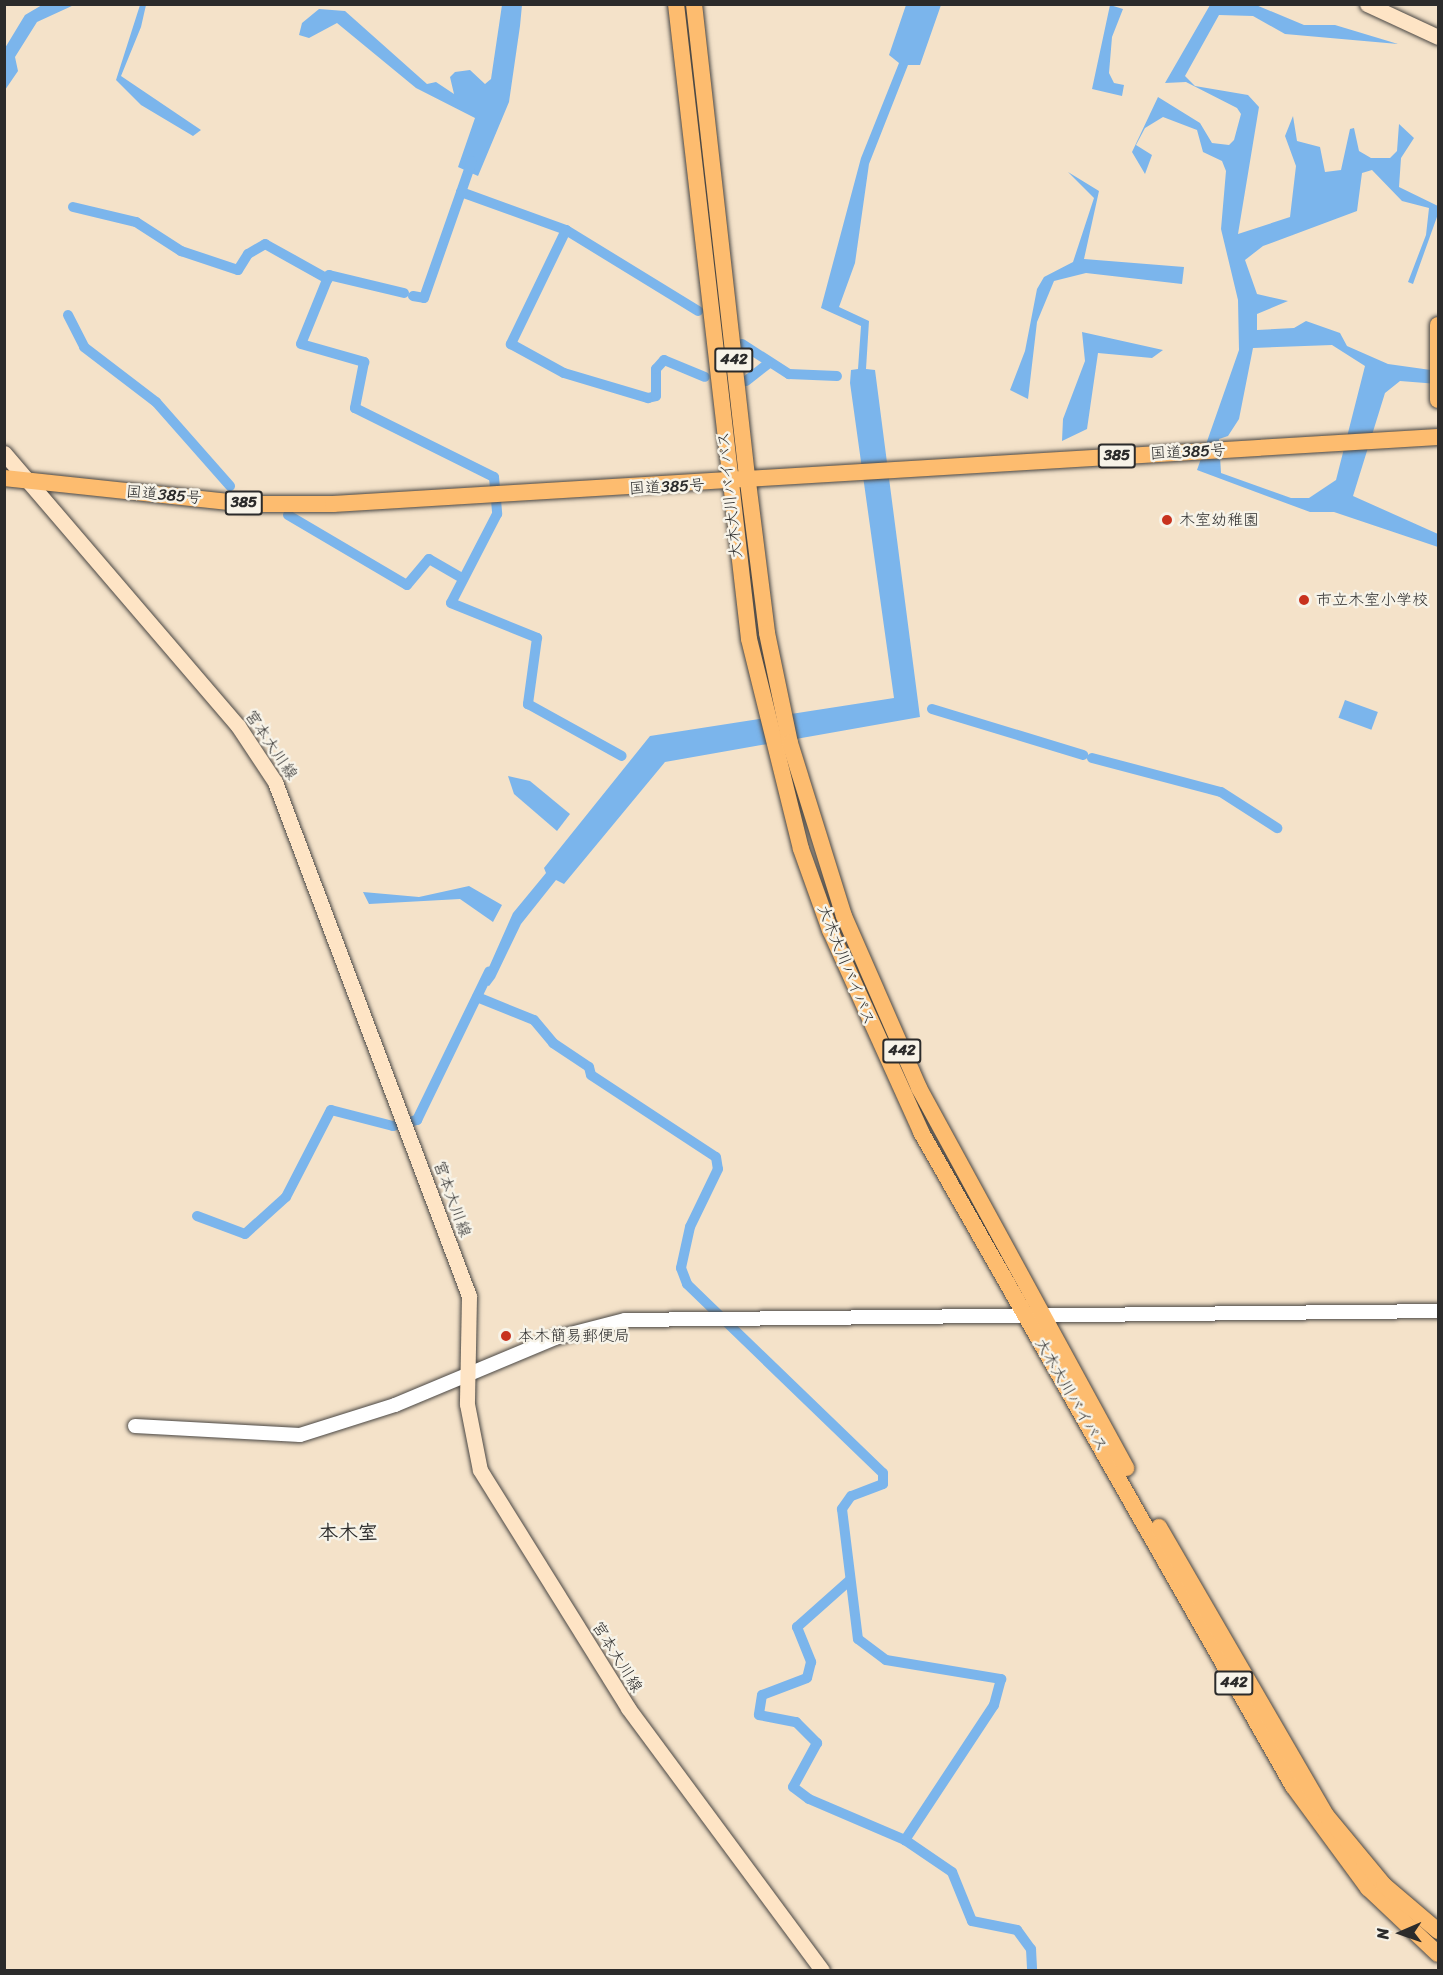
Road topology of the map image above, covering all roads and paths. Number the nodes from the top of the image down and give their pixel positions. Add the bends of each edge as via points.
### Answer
1 (676, 4) edge
2 (694, 4) edge
3 (1367, 4) edge
4 (1438, 37) edge
5 (1438, 325) edge
6 (1438, 395) edge
7 (1438, 437) edge
8 (4, 453) edge
9 (4, 478) edge
10 (748, 482) junction
11 (29, 483) junction
12 (729, 483) junction
13 (1438, 1311) edge
14 (1022, 1312) junction
15 (1044, 1312) junction
16 (468, 1371) junction
17 (1072, 1382) junction
18 (135, 1426) dead end
19 (1438, 1931) edge
20 (1438, 1954) edge
21 (822, 1971) edge

1 - 12 highway, 大木大川バイパス / 442
2 - 10 highway, 大木大川バイパス / 442
3 - 4 main road
5 - 6 highway
7 - 10 highway, 国道385号 / 385
8 - 11 main road, 宮本大川線
9 - 11 highway, 国道385号 / 385
10 - 12 highway, 国道385号 / 385
10 - 15 highway, 大木大川バイパス / 442 via 782,715 844,916 923,1098
11 - 12 highway, 国道385号 / 385 via 249,504 485,497
11 - 16 main road, 宮本大川線 via 238,726 291,811 469,1296
12 - 14 highway, 大木大川バイパス / 442 via 748,639 801,849 862,1011 921,1132
13 - 15 street
14 - 15 street
14 - 16 street via 731,1317 599,1324
14 - 17 highway, 大木大川バイパス / 442
15 - 17 highway, 大木大川バイパス / 442 via 1060,1340
16 - 18 street via 395,1405 300,1435
16 - 21 main road, 宮本大川線 via 469,1433 480,1470 628,1708
17 - 19 highway, 大木大川バイパス / 442 via 1326,1815 1384,1885
17 - 20 highway, 大木大川バイパス / 442 via 1313,1817 1395,1917

